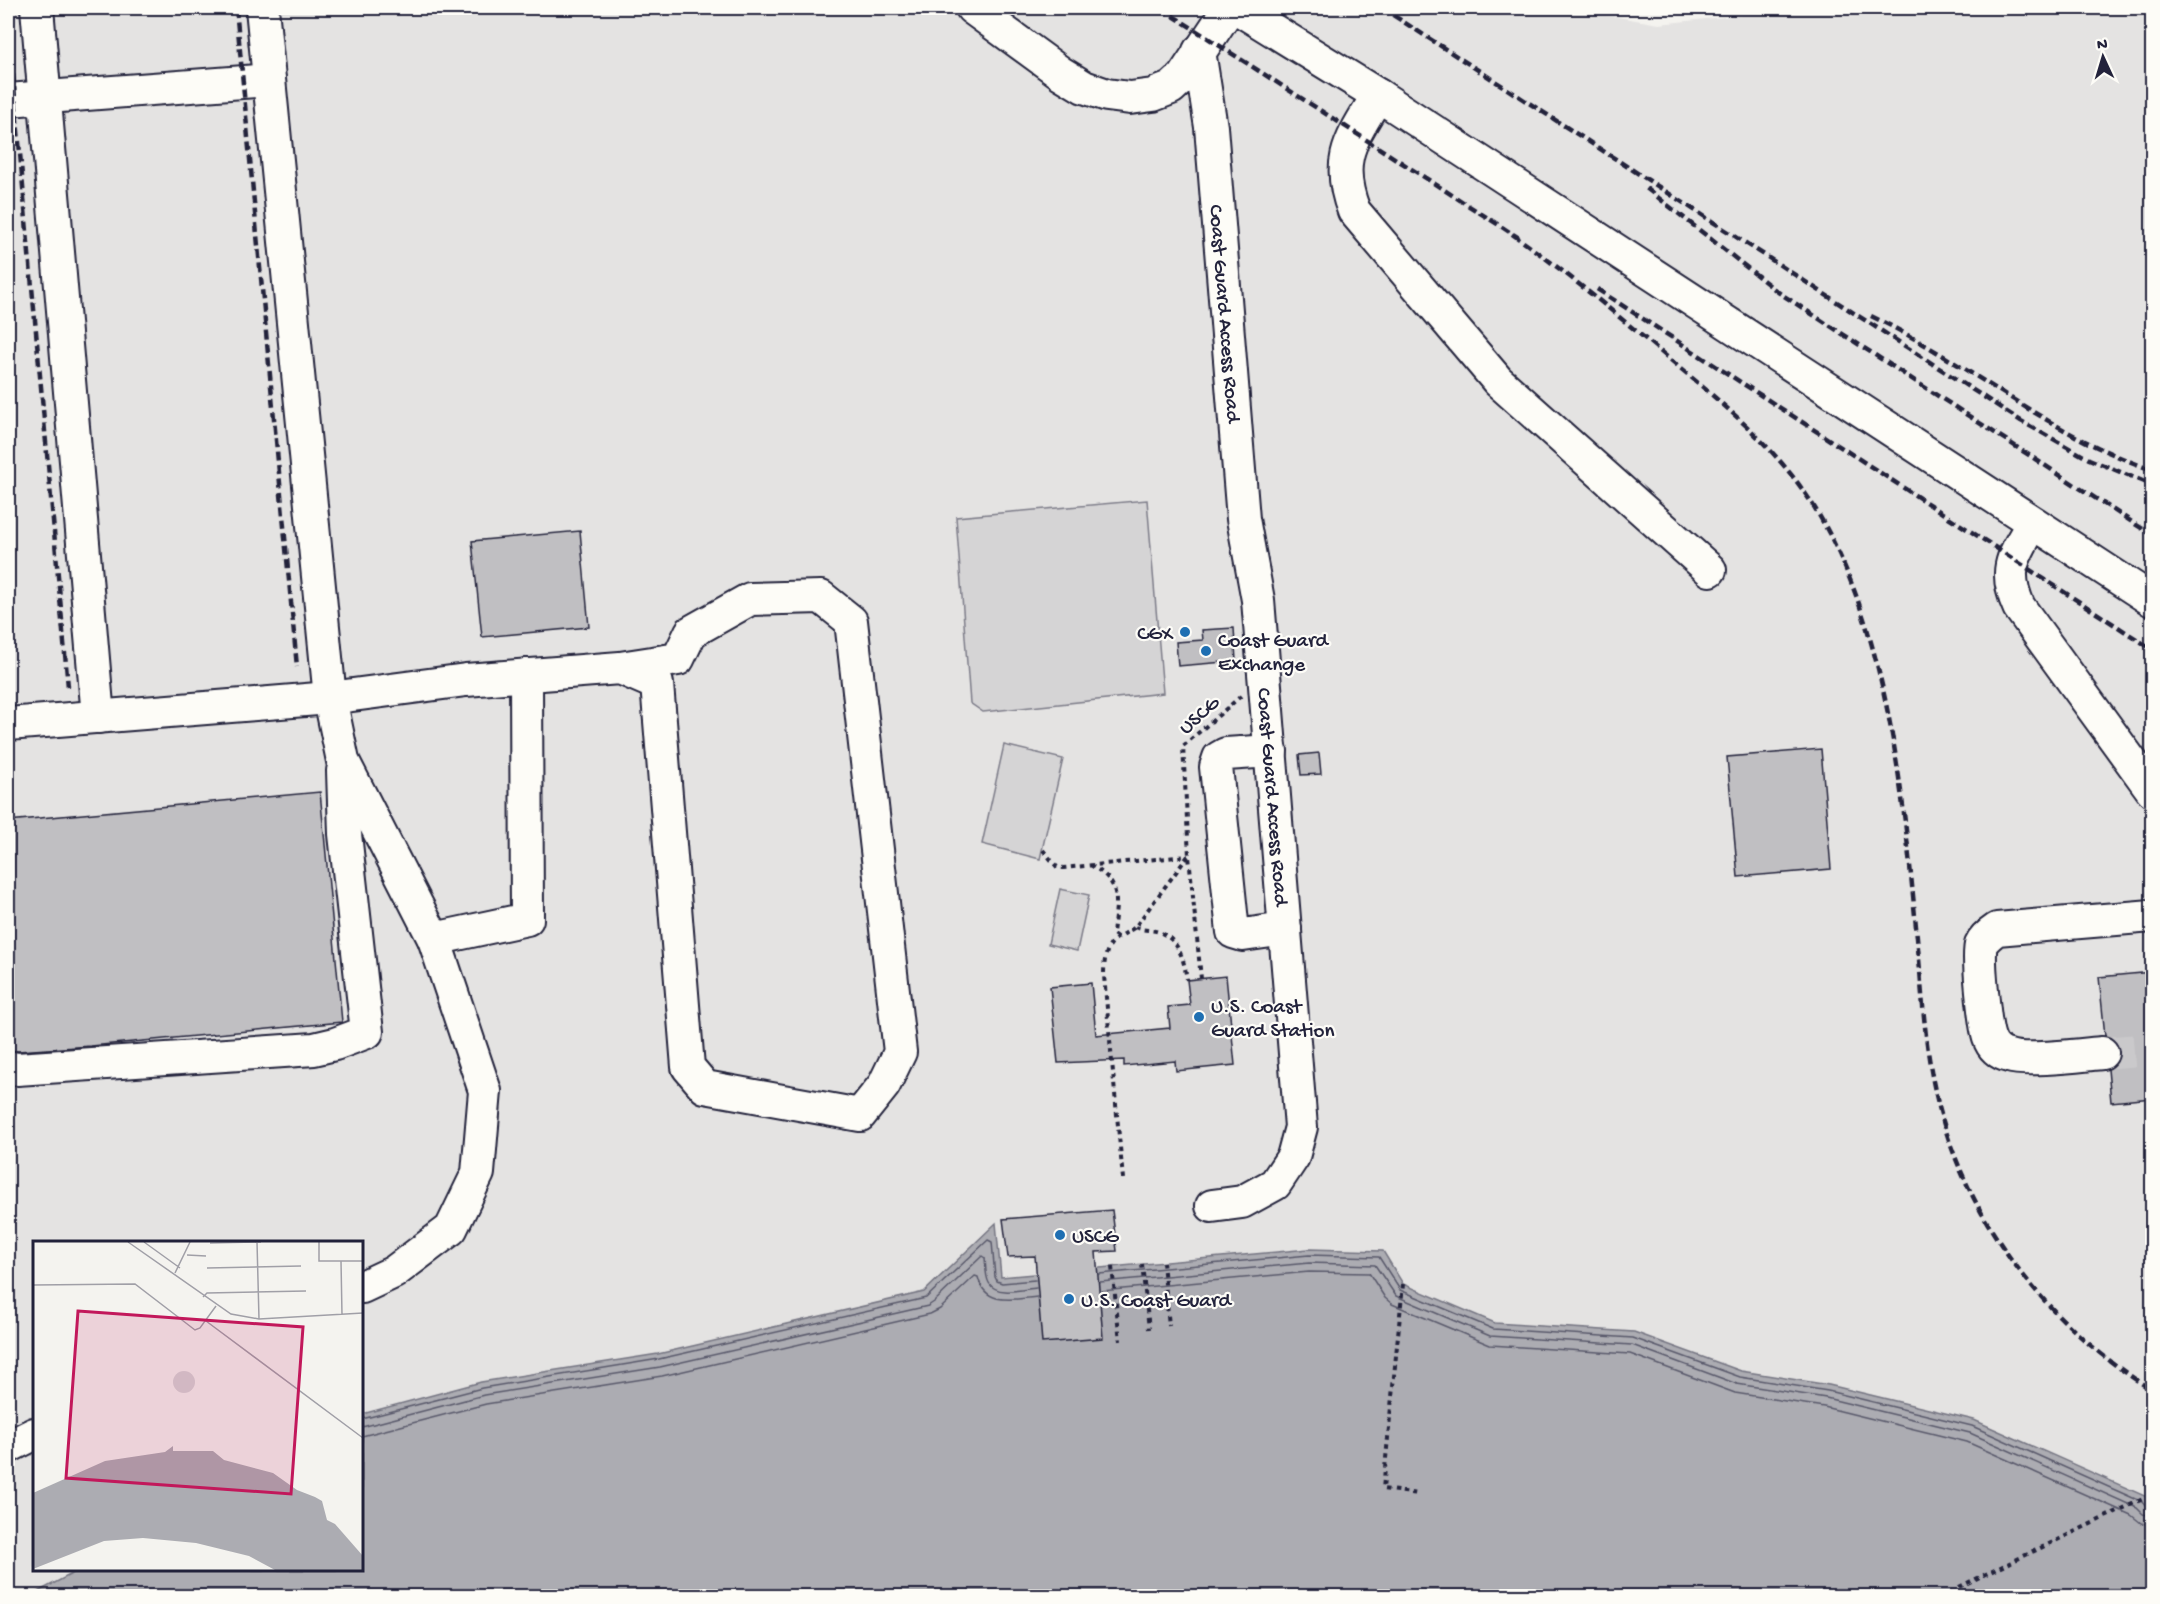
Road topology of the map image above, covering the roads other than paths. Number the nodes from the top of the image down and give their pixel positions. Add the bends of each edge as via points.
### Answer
1 (37, 8) edge
2 (262, 8) edge
3 (972, 8) edge
4 (1229, 8) edge
5 (1237, 8) edge
6 (1200, 51) junction
7 (269, 80) junction
8 (1378, 95) junction
9 (45, 97) junction
10 (8, 100) edge
11 (2033, 523) junction
12 (1710, 570) dead end
13 (2152, 600) edge
14 (620, 668) junction
15 (526, 675) junction
16 (330, 698) junction
17 (98, 717) junction
18 (8, 724) edge
19 (1271, 751) junction
20 (342, 761) junction
21 (2152, 789) edge
22 (2152, 916) edge
23 (1286, 929) junction
24 (434, 939) junction
25 (2102, 1053) tunnel mouth
26 (8, 1067) edge
27 (1212, 1206) dead end
28 (363, 1287) edge
29 (33, 1434) edge
30 (8, 1447) edge

1 - 9 street
2 - 7 street
3 - 6 street via 1061,73 1107,95 1130,98 1170,88 1183,77
4 - 6 street
5 - 8 street
6 - 19 street, Coast Guard Access Road via 1211,128 1243,519 1258,600
7 - 9 street
7 - 16 street
8 - 11 street
8 - 12 street via 1345,159 1346,190 1354,211 1498,381
9 - 10 street
9 - 17 street
11 - 13 street
11 - 21 street via 2012,558 2011,578 2019,607
14 - 14 street via 678,659 691,632 750,599 820,597 851,621 900,1052 884,1085 860,1115 705,1087 688,1067 657,684
14 - 15 street
15 - 16 street
15 - 24 street via 527,918
16 - 17 street
16 - 20 street
17 - 18 street
19 - 23 street, Coast Guard Access Road
19 - 23 street via 1226,754 1219,758 1216,767 1233,932 1243,935
20 - 24 street
20 - 26 street via 345,834 367,1032 314,1049
22 - 25 street via 1997,929 1981,946 1979,961 1988,1036 1995,1049 2023,1059
23 - 27 street, Coast Guard Access Road via 1299,1137 1293,1157 1275,1184 1242,1202
24 - 28 street via 486,1091 478,1173 451,1229 394,1272
29 - 30 street

